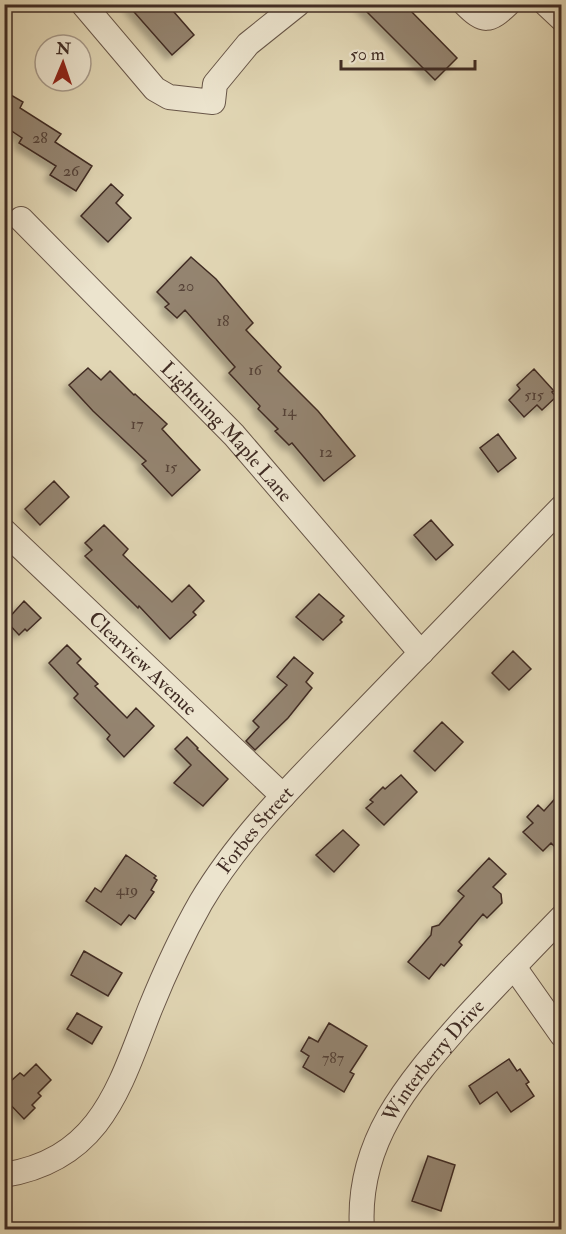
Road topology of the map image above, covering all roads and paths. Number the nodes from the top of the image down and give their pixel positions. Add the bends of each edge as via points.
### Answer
1 (83, 4) edge
2 (298, 4) edge
3 (465, 4) edge
4 (508, 4) edge
5 (546, 4) edge
6 (561, 20) edge
7 (21, 219) dead end
8 (561, 507) edge
9 (4, 531) edge
10 (421, 653) junction
11 (283, 796) junction
12 (561, 917) edge
13 (514, 967) junction
14 (561, 1035) edge
15 (4, 1175) edge
16 (362, 1230) edge

1 - 2 street via 155,89 169,97 213,102 215,84 248,44
3 - 4 street via 485,19
5 - 6 street
7 - 10 street, Lightning Maple Lane via 234,435
8 - 10 street, Forbes Street
9 - 11 street, Clearview Avenue
10 - 11 street, Forbes Street
11 - 15 street, Forbes Street via 202,900 179,941 124,1075 95,1126 60,1157
12 - 13 street, Winterberry Drive
13 - 14 street
13 - 16 street, Winterberry Drive via 440,1047 389,1114 368,1164 361,1199

